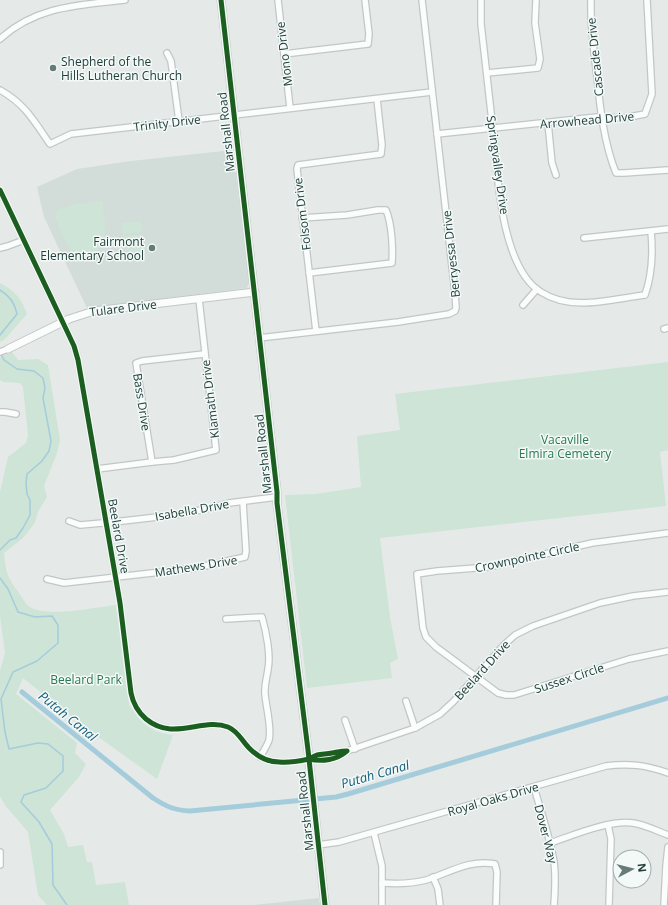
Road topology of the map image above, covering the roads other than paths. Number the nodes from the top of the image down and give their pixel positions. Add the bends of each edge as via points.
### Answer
1 (124, 0) edge
2 (221, 0) edge
3 (278, 0) edge
4 (365, 0) edge
5 (422, 0) edge
6 (481, 0) edge
7 (536, 0) edge
8 (591, 0) edge
9 (647, 0) edge
10 (0, 39) edge
11 (167, 53) dead end
12 (284, 54) junction
13 (487, 73) junction
14 (0, 90) edge
15 (432, 92) junction
16 (377, 99) junction
17 (290, 108) junction
18 (234, 115) junction
19 (602, 117) junction
20 (179, 121) junction
21 (548, 123) junction
22 (492, 128) junction
23 (437, 134) junction
24 (668, 170) edge
25 (556, 175) dead end
26 (0, 190) edge
27 (302, 218) junction
28 (668, 229) edge
29 (651, 231) junction
30 (584, 238) dead end
31 (24, 240) junction
32 (0, 248) edge
33 (309, 273) junction
34 (537, 289) junction
35 (255, 292) junction
36 (199, 299) junction
37 (523, 305) dead end
38 (62, 322) junction
39 (316, 331) junction
40 (260, 338) junction
41 (8, 349) joint
42 (0, 352) edge
43 (204, 354) junction
44 (0, 412) edge
45 (16, 414) dead end
46 (152, 462) junction
47 (97, 469) junction
48 (277, 497) junction
49 (243, 502) junction
50 (70, 521) dead end
51 (106, 523) junction
52 (668, 533) edge
53 (115, 577) junction
54 (47, 579) dead end
55 (668, 592) edge
56 (226, 619) dead end
57 (668, 651) edge
58 (475, 676) junction
59 (406, 701) dead end
60 (345, 720) dead end
61 (416, 728) junction
62 (355, 748) junction
63 (260, 757) junction
64 (309, 759) junction
65 (668, 773) edge
66 (534, 787) junction
67 (608, 825) junction
68 (374, 833) junction
69 (668, 835) edge
70 (550, 843) junction
71 (318, 845) junction
72 (668, 847) edge
73 (0, 852) edge
74 (0, 865) edge
75 (433, 877) junction
76 (382, 883) junction
77 (325, 905) edge
78 (382, 905) edge
79 (440, 905) edge
80 (496, 905) edge
81 (554, 905) edge
82 (609, 905) edge
83 (664, 905) edge

1 - 10 street via 43,13 21,23
2 - 18 street, Marshall Road
3 - 12 street, Mono Drive
4 - 12 street via 368,44
5 - 15 street, Berryessa Drive
6 - 13 street, Springvalley Drive
7 - 13 street via 535,23 540,59 538,68
8 - 19 street, Cascade Drive via 590,23
9 - 19 street, Arrowhead Drive via 651,99 645,114 624,118
11 - 20 street via 171,61
12 - 17 street, Mono Drive
13 - 22 street, Springvalley Drive
14 - 20 street, Trinity Drive via 20,103 50,144 71,134
15 - 16 street, Trinity Drive
15 - 23 street, Berryessa Drive
16 - 17 street, Trinity Drive
16 - 27 street, Folsom Drive via 381,154 298,165
17 - 18 street, Trinity Drive
18 - 20 street, Trinity Drive
18 - 35 street, Marshall Road
19 - 21 street, Arrowhead Drive
19 - 24 street, Cascade Drive via 616,173
21 - 22 street, Arrowhead Drive
21 - 25 street via 552,163
22 - 23 street, Arrowhead Drive
22 - 34 street, Springvalley Drive via 499,192 513,251 528,281
23 - 39 street, Berryessa Drive via 455,311 398,322
26 - 31 street, Beelard Drive
27 - 33 street, Folsom Drive
27 - 33 street via 386,210 393,254 392,263
28 - 29 street
29 - 30 street
29 - 34 street, Springvalley Drive via 651,258 645,295 569,303
31 - 32 street
31 - 38 street, Beelard Drive
33 - 39 street, Folsom Drive
34 - 37 street
35 - 36 street, Tulare Drive
35 - 40 street, Marshall Road
36 - 38 street, Tulare Drive via 94,311
36 - 43 street, Klamath Drive
38 - 41 street, Tulare Drive
38 - 47 street, Beelard Drive via 78,360
39 - 40 street, Berryessa Drive
40 - 48 street, Marshall Road
41 - 42 street, Tulare Drive
43 - 46 street, Klamath Drive via 216,450 174,460
43 - 46 street, Bass Drive via 136,363
44 - 45 street
46 - 47 street, Klamath Drive
47 - 51 street, Beelard Drive
48 - 49 street, Isabella Drive
48 - 64 street, Marshall Road
49 - 51 street, Isabella Drive via 175,515
49 - 53 street, Mathews Drive via 245,557 196,568
50 - 51 street, Isabella Drive via 80,525
51 - 53 street, Beelard Drive
52 - 58 street, Crownpointe Circle via 592,543 489,567 417,574 426,637
53 - 54 street via 64,583
53 - 63 street, Beelard Drive via 131,693 141,714 155,724 168,728 214,725 228,727
55 - 58 street, Beelard Drive via 600,603 533,626 514,635
56 - 63 street via 262,617 264,624 269,659 265,693 270,732 269,740
57 - 58 street, Sussex Circle via 629,658 514,695 498,693
58 - 61 street, Beelard Drive via 440,714
59 - 61 street
60 - 62 street
61 - 62 street, Beelard Drive
62 - 64 street, Beelard Drive via 316,755
63 - 64 street, Beelard Drive via 280,762
64 - 71 street, Marshall Road
65 - 66 street, Royal Oaks Drive via 650,767 624,764 606,766
66 - 68 street, Royal Oaks Drive
66 - 70 street, Dover Way
67 - 69 street via 619,822 633,823
67 - 70 street
67 - 82 street via 611,839
68 - 71 street, Royal Oaks Drive
68 - 76 street via 380,857
70 - 81 street, Dover Way via 554,863
71 - 77 street, Marshall Road
72 - 83 street
73 - 74 street
75 - 76 street via 407,884
75 - 79 street
75 - 80 street via 460,866 495,864
76 - 78 street

